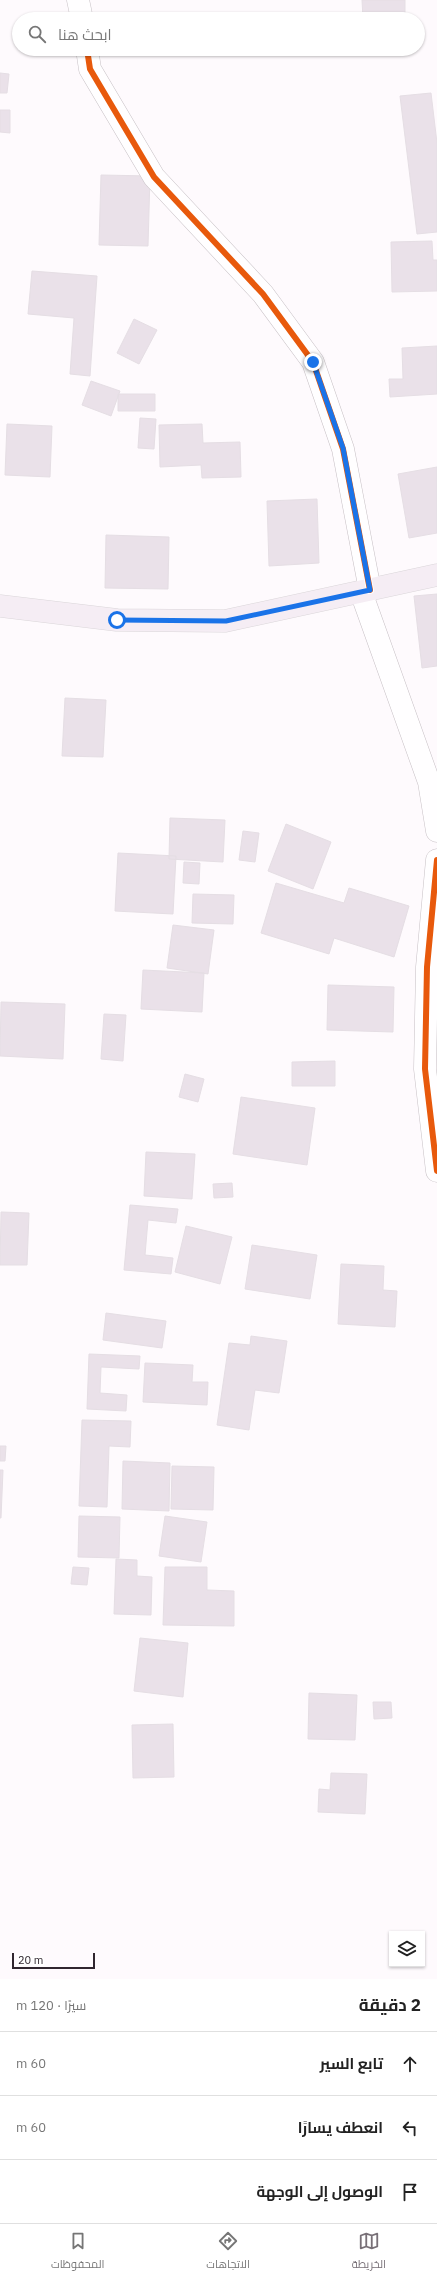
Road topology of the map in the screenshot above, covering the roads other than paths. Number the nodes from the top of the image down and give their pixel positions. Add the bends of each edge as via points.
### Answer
1 (78, 0) edge
2 (81, 12) edge
3 (87, 56) edge
4 (437, 575) edge
5 (365, 591) junction
6 (0, 606) edge
7 (437, 831) edge
8 (437, 860) edge
9 (437, 1171) edge

1 - 2 street
3 - 5 street via 90,69 154,177 263,294 313,362 343,448
4 - 5 main road
5 - 6 main road via 226,621 117,620
5 - 7 street via 429,782
8 - 9 street via 427,967 425,1070

